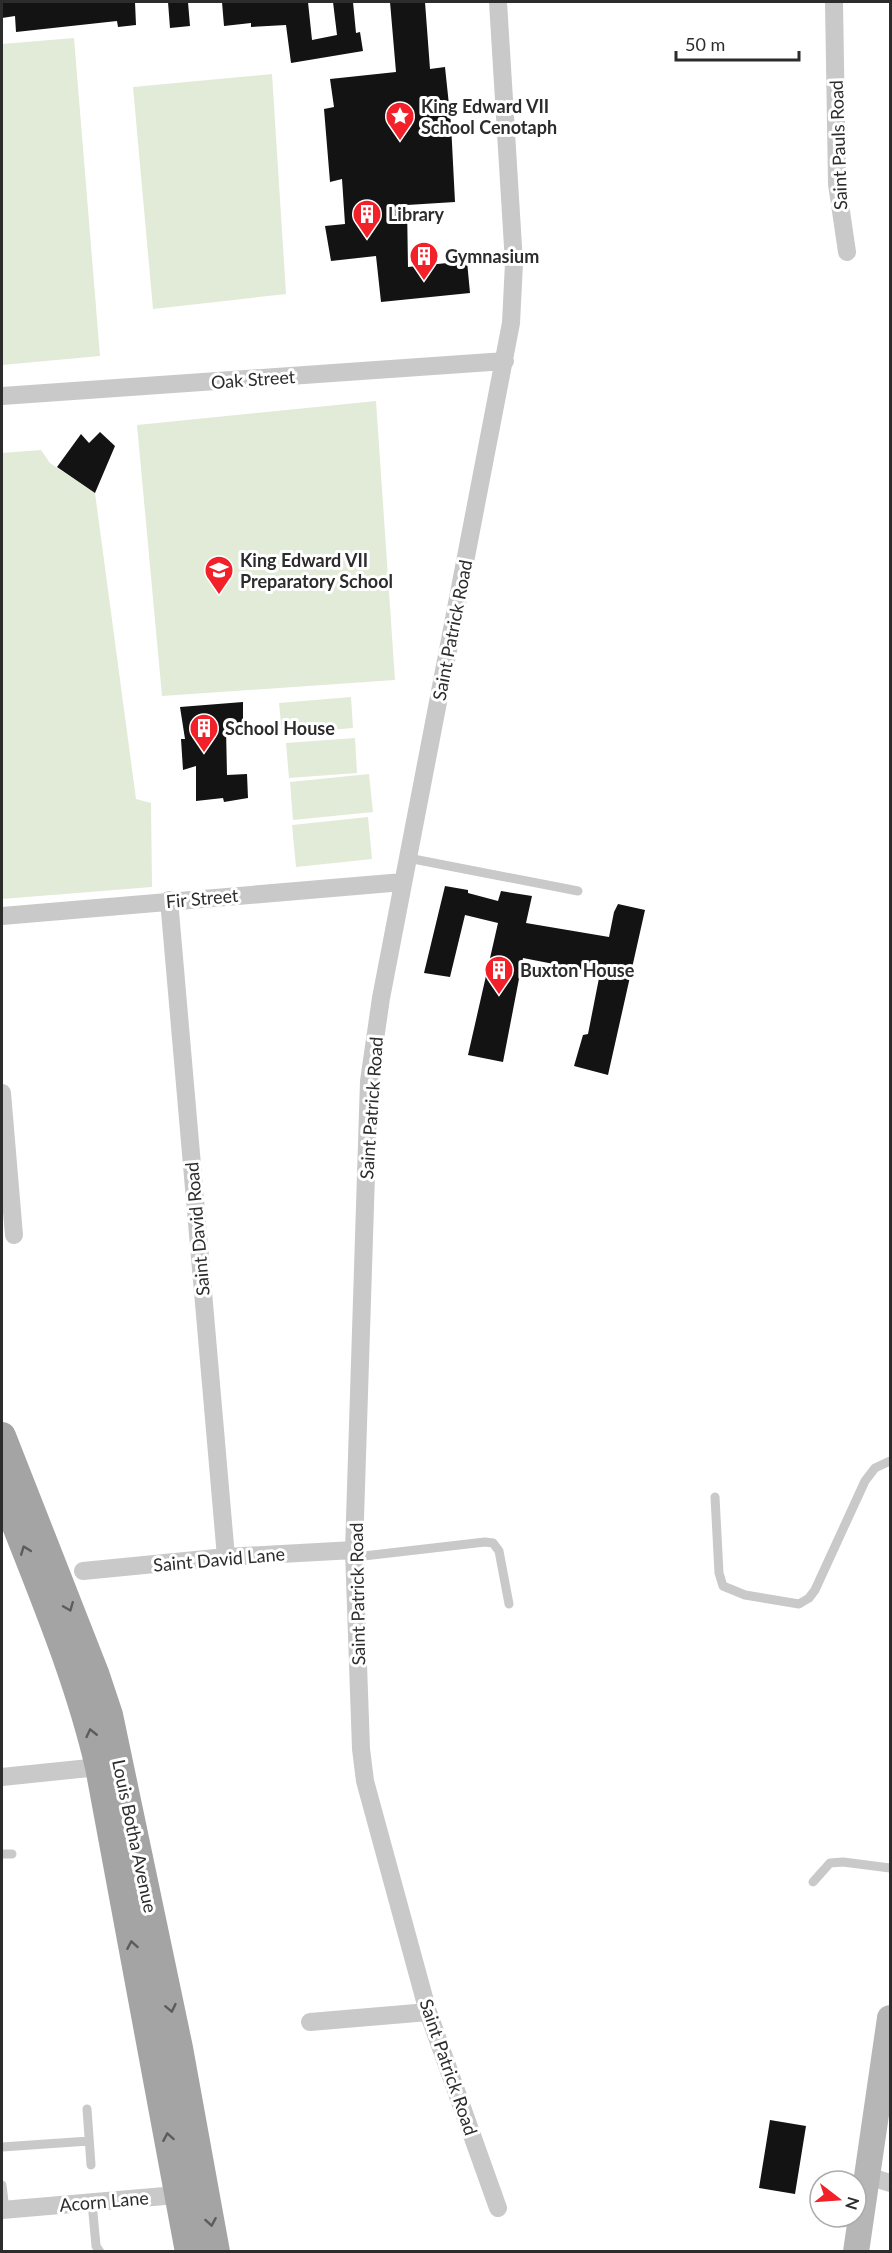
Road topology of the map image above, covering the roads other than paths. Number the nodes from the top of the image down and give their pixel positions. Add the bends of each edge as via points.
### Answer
1 (498, 2) edge
2 (834, 2) edge
3 (846, 252) dead end
4 (505, 361) junction
5 (2, 396) edge
6 (408, 858) junction
7 (403, 882) junction
8 (578, 891) dead end
9 (169, 900) junction
10 (2, 916) edge
11 (2, 1093) edge
12 (14, 1235) dead end
13 (2, 1436) edge
14 (891, 1461) edge
15 (2, 1489) edge
16 (715, 1497) dead end
17 (355, 1553) junction
18 (225, 1557) junction
19 (83, 1571) dead end
20 (509, 1604) dead end
21 (99, 1767) junction
22 (2, 1778) edge
23 (2, 1854) edge
24 (12, 1854) dead end
25 (891, 1868) edge
26 (813, 1882) dead end
27 (428, 2012) junction
28 (891, 2018) edge
29 (310, 2022) dead end
30 (87, 2109) dead end
31 (89, 2140) junction
32 (2, 2147) edge
33 (91, 2165) dead end
34 (879, 2179) edge
35 (2, 2185) edge
36 (206, 2193) junction
37 (178, 2195) junction
38 (92, 2202) junction
39 (498, 2208) dead end
40 (3, 2210) edge
41 (100, 2252) edge
42 (189, 2252) edge
43 (216, 2252) edge
44 (856, 2252) edge

1 - 4 street, Saint Patrick Road via 514,263
2 - 3 street, Saint Pauls Road via 837,184
4 - 5 street, Oak Street
4 - 6 street, Saint Patrick Road
6 - 7 street, Saint Patrick Road
6 - 8 lane
7 - 9 street, Fir Street
7 - 17 street, Saint Patrick Road via 369,1081
9 - 10 street, Fir Street
9 - 18 street, Saint David Road
11 - 12 street
13 -> 36 main road, Louis Botha Avenue via 109,1714
14 - 16 lane via 875,1468 865,1481 815,1590 799,1604 745,1595 723,1586
21 -> 15 main road, Louis Botha Avenue via 75,1679
17 - 18 street, Saint David Lane
17 - 20 lane via 493,1544 499,1551
17 - 27 street, Saint Patrick Road via 365,1781
18 - 19 street, Saint David Lane
21 - 22 street
37 -> 21 main road, Louis Botha Avenue
23 - 24 lane
25 - 26 lane via 830,1863
27 - 29 street
27 - 39 street, Saint Patrick Road
28 - 34 street
30 - 31 lane
31 - 32 lane
31 - 33 lane
34 - 44 street
35 - 40 lane
36 - 37 street, Acorn Lane
36 -> 43 main road, Louis Botha Avenue
37 - 38 street, Acorn Lane
37 - 42 main road, Louis Botha Avenue
38 - 40 street, Acorn Lane
38 - 41 lane via 96,2246

